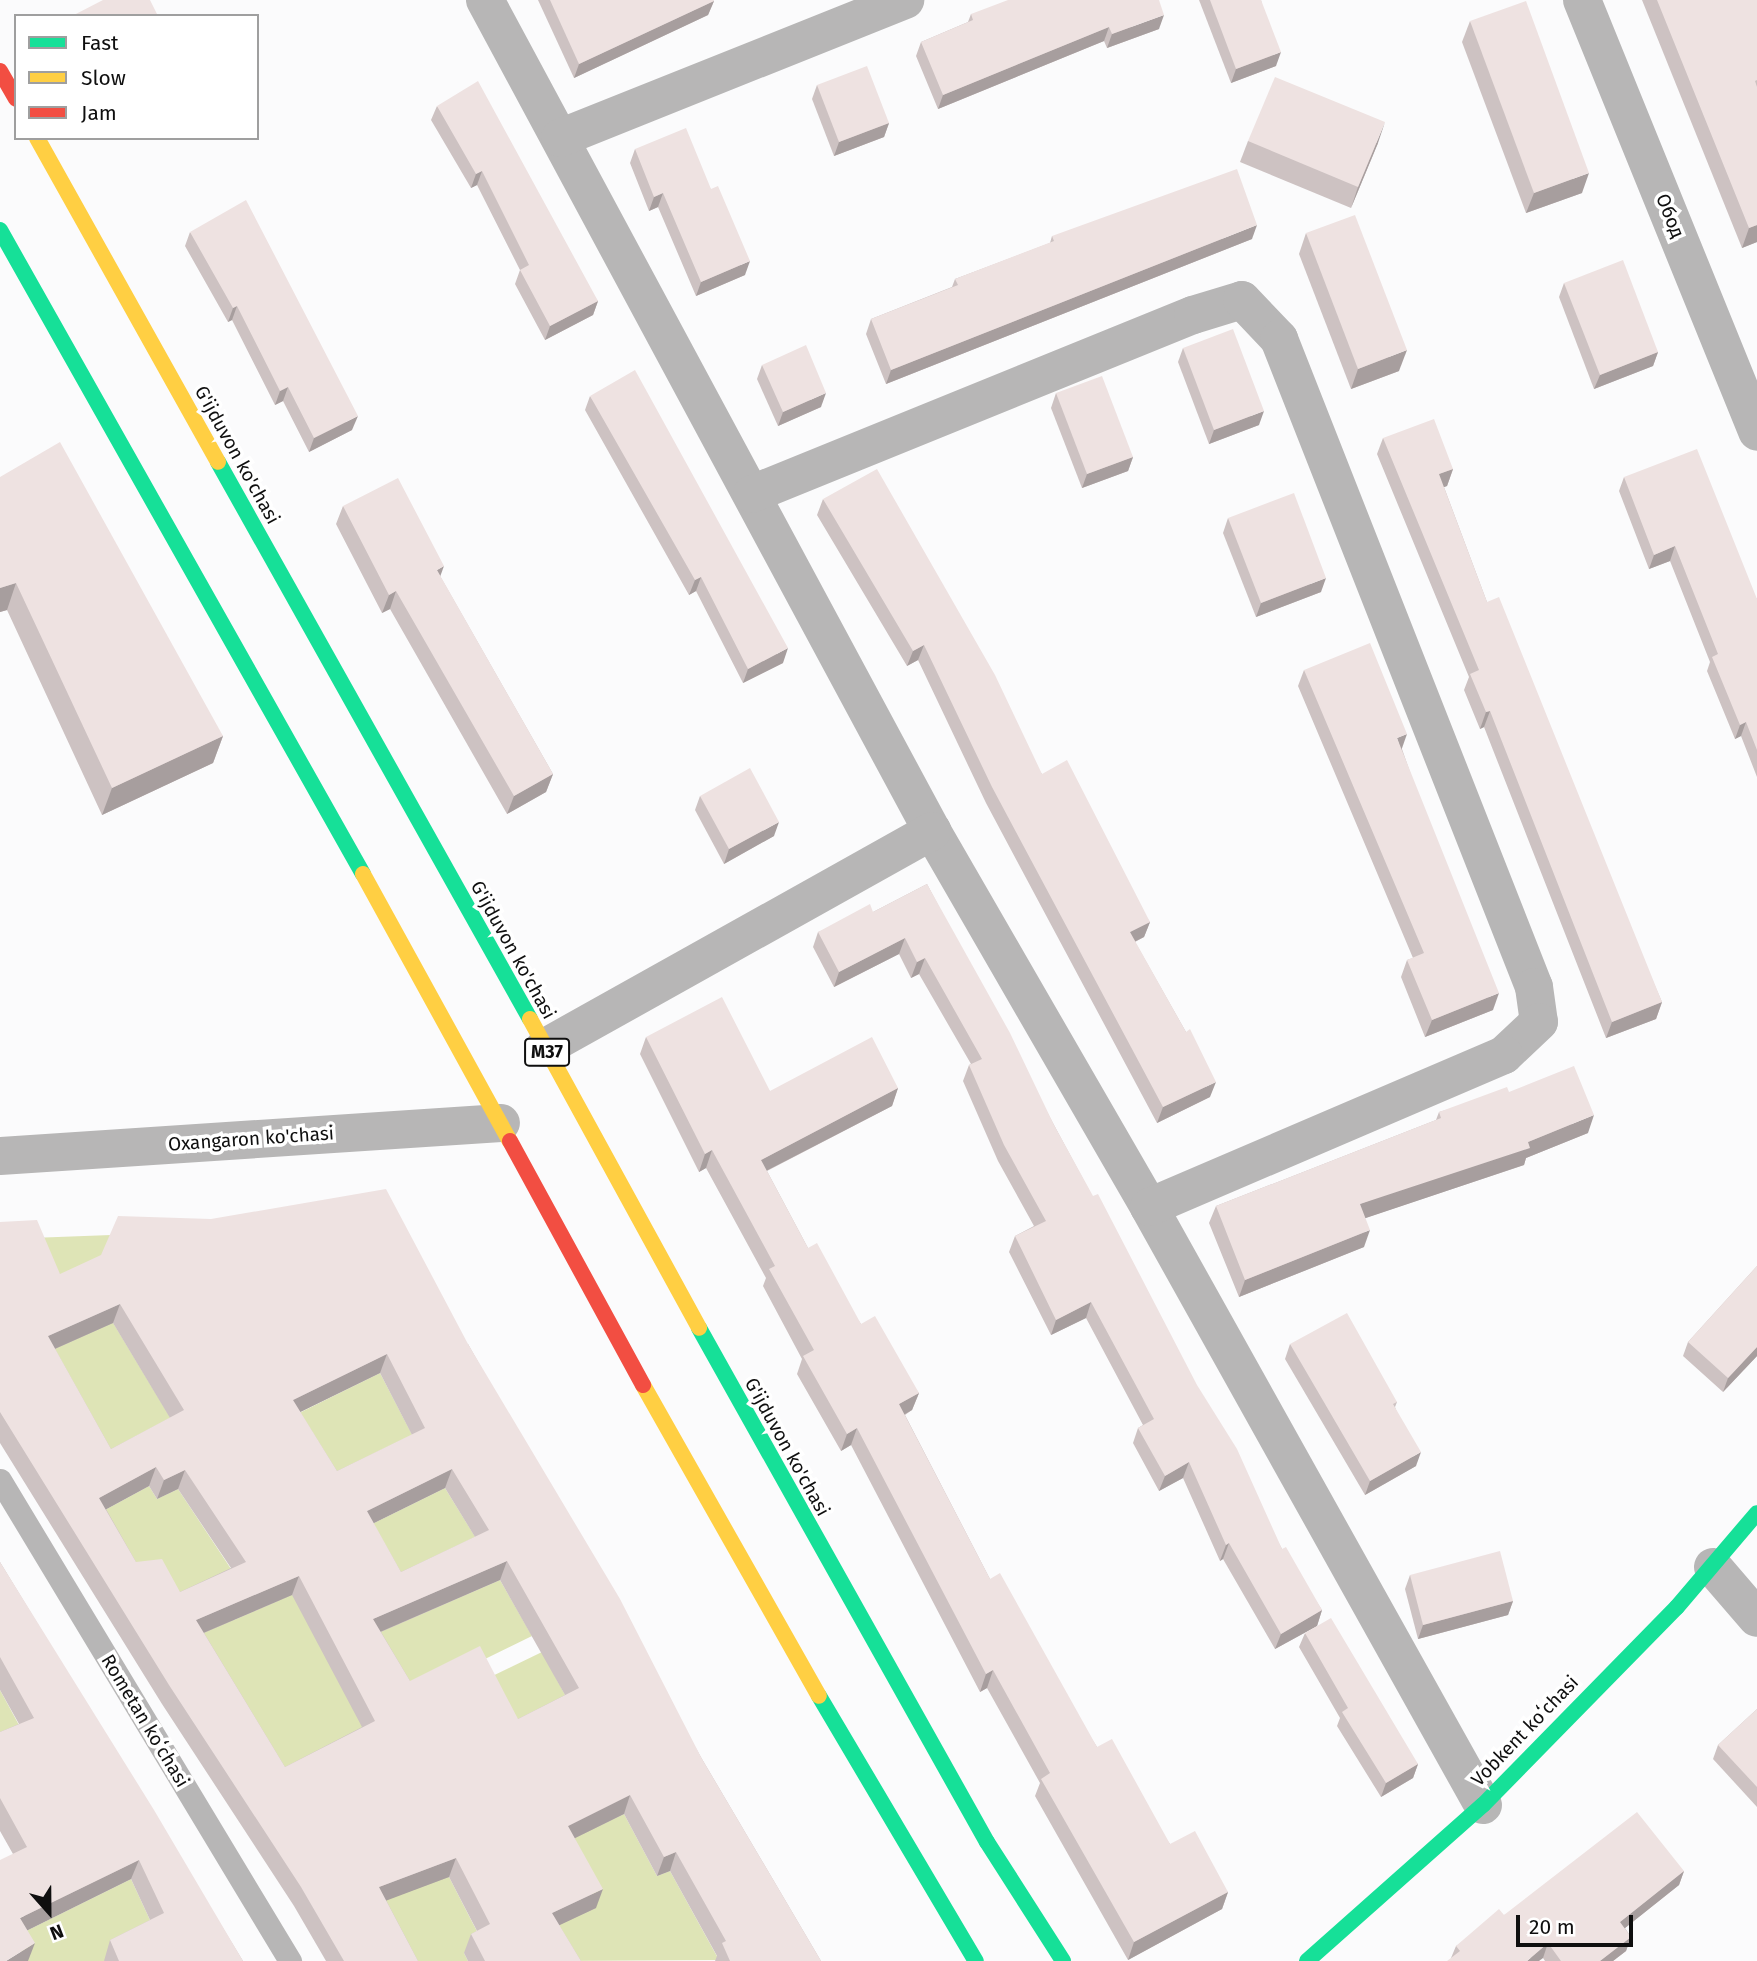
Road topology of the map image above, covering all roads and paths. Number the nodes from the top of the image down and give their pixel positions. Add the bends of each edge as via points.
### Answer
1 (485, 0) edge
2 (905, 0) edge
3 (1582, 0) edge
4 (0, 71) edge
5 (14, 96) edge
6 (560, 138) junction
7 (38, 140) edge
8 (0, 230) edge
9 (1755, 421) edge
10 (752, 494) junction
11 (932, 831) junction
12 (544, 1048) junction
13 (502, 1123) junction
14 (0, 1156) edge
15 (1149, 1207) junction
16 (0, 1480) edge
17 (1757, 1513) edge
18 (1713, 1567) junction
19 (1757, 1618) edge
20 (1483, 1805) junction
21 (290, 1961) edge
22 (976, 1961) edge
23 (1063, 1961) edge
24 (1307, 1961) edge

1 - 6 street
2 - 6 street
3 - 9 street, Обод
4 - 5 main road
6 - 10 street
7 - 12 main road, G'ijduvon ko'chasi / M37
8 - 13 main road
10 - 11 street
10 - 15 street via 1193,315 1242,300 1279,339 1534,987 1539,1022 1504,1055
11 - 12 street
11 - 15 street
12 - 23 main road, G'ijduvon ko'chasi / M37 via 828,1565 987,1842
13 - 14 street, Oxangaron ko'chasi
13 - 22 main road via 642,1384 864,1775
15 - 20 street
16 - 21 lane, Rometan koʻchasi
17 - 18 main road, Vobkent koʻchasi
18 - 19 street
18 - 20 main road, Vobkent koʻchasi
20 - 24 main road, Vobkent koʻchasi

